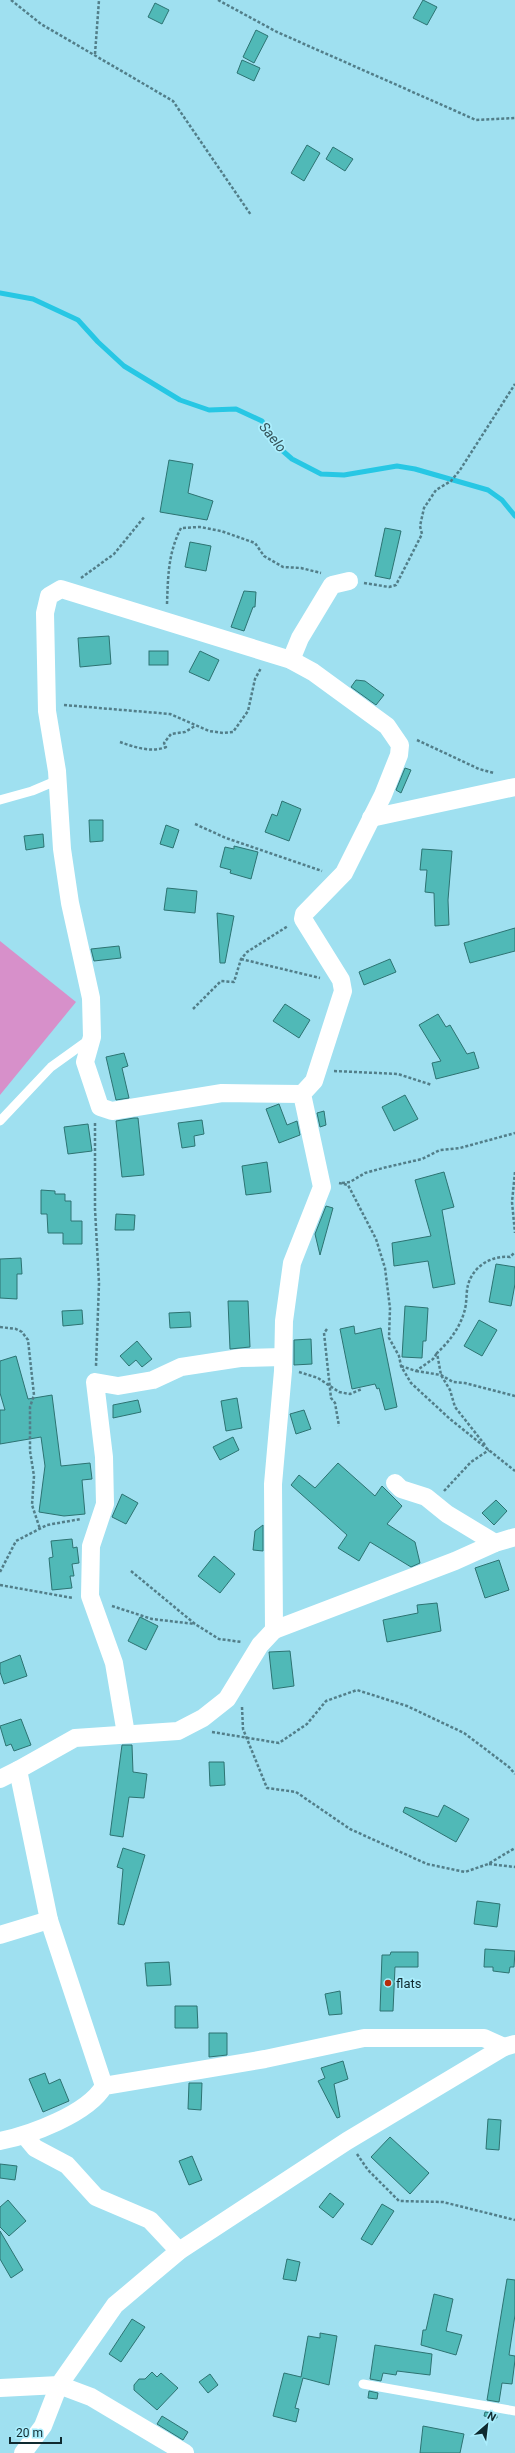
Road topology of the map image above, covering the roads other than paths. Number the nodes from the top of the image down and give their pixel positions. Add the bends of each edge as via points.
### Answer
1 (349, 581) road end
2 (286, 658) junction
3 (58, 780) junction
4 (515, 787) edge
5 (0, 800) edge
6 (371, 818) junction
7 (92, 1037) junction
8 (302, 1094) junction
9 (0, 1121) edge
10 (283, 1364) junction
11 (395, 1483) dead end
12 (515, 1537) edge
13 (495, 1543) junction
14 (274, 1630) junction
15 (126, 1734) junction
16 (18, 1770) junction
17 (0, 1779) edge
18 (49, 1920) junction
19 (0, 1935) edge
20 (510, 2046) edge
21 (104, 2086) junction
22 (25, 2136) junction
23 (0, 2141) edge
24 (179, 2251) junction
25 (363, 2384) dead end
26 (60, 2385) junction
27 (0, 2388) edge
28 (515, 2411) edge
29 (23, 2453) edge
30 (185, 2453) edge

1 - 2 street via 332,585
2 - 3 street via 62,589 49,596 45,613 47,702
2 - 6 street via 313,672 387,726 400,745 399,755
3 - 5 lane
3 - 7 street via 62,848 70,904 91,998
4 - 6 street
6 - 8 street via 344,873 304,914 303,919 341,980 342,996 314,1081
7 - 8 street via 85,1062 100,1107 112,1111 222,1093
7 - 9 lane via 51,1067
8 - 10 street via 322,1187 292,1263 284,1321
10 - 14 street via 273,1484
10 - 15 street via 240,1358 181,1367 153,1380 118,1386 95,1382 104,1457 105,1504 91,1546 90,1596 114,1663
11 - 13 street via 401,1489 431,1501
12 - 13 street
13 - 14 street via 455,1561
14 - 15 street via 260,1645 227,1699 215,1710 178,1731
15 - 16 street via 74,1738
16 - 17 street
16 - 18 street
18 - 19 street
18 - 21 street
20 - 21 street via 484,2038 364,2038 265,2059
20 - 24 street via 348,2141
21 - 22 street via 98,2096 82,2107
22 - 23 street
22 - 24 street via 35,2148 67,2165 96,2197 150,2220
24 - 26 street via 115,2305
25 - 28 lane
26 - 27 street
26 - 29 street via 43,2426
26 - 30 street via 91,2397

